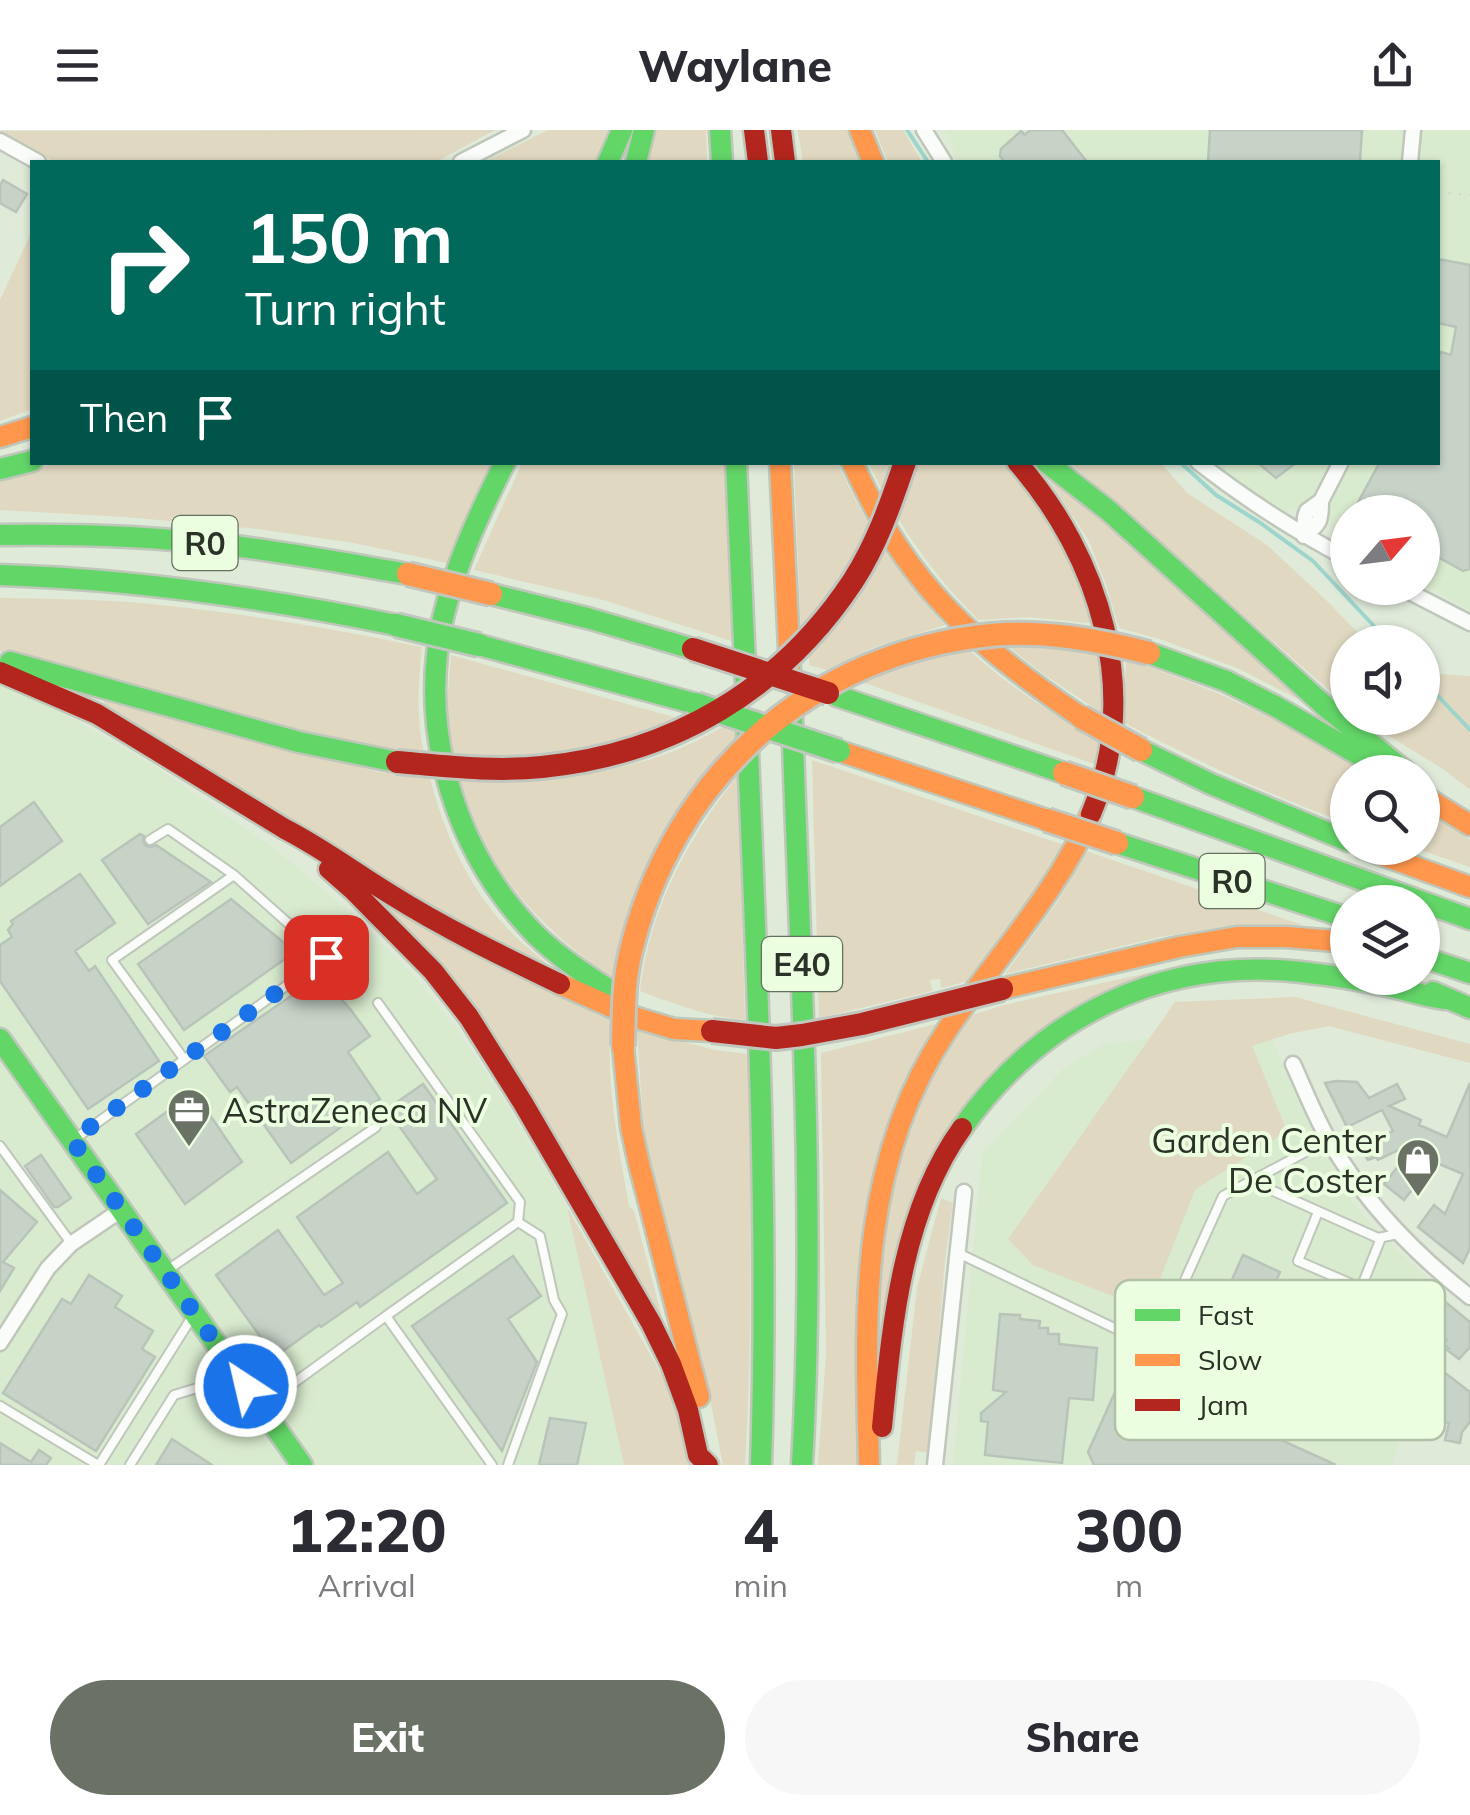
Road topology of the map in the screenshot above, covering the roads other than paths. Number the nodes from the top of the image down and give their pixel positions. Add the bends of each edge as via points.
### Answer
1 (523, 130) edge
2 (622, 130) edge
3 (644, 130) edge
4 (720, 130) edge
5 (754, 130) edge
6 (781, 130) edge
7 (860, 130) edge
8 (924, 130) edge
9 (1412, 130) edge
10 (0, 141) edge
11 (34, 160) edge
12 (465, 160) edge
13 (609, 160) edge
14 (636, 160) edge
15 (722, 160) edge
16 (758, 160) edge
17 (785, 160) edge
18 (872, 160) edge
19 (943, 160) edge
20 (1410, 160) edge
21 (30, 428) edge
22 (0, 437) edge
23 (30, 462) edge
24 (504, 465) edge
25 (736, 465) edge
26 (780, 465) edge
27 (853, 465) edge
28 (904, 465) edge
29 (1019, 465) edge
30 (1050, 465) edge
31 (1202, 465) edge
32 (1339, 465) edge
33 (0, 469) edge
34 (0, 534) edge
35 (1304, 536) junction
36 (1330, 550) edge
37 (0, 576) edge
38 (1435, 605) edge
39 (1470, 623) edge
40 (0, 659) edge
41 (0, 672) edge
42 (1359, 755) edge
43 (1385, 755) edge
44 (1440, 805) edge
45 (1470, 825) edge
46 (284, 829) junction
47 (1330, 834) edge
48 (150, 840) dead end
49 (1410, 865) edge
50 (234, 876) junction
51 (1470, 887) edge
52 (1330, 912) edge
53 (1470, 919) edge
54 (1330, 941) edge
55 (1179, 947) junction
56 (1440, 949) edge
57 (1470, 958) edge
58 (1330, 962) edge
59 (1440, 963) edge
60 (1470, 973) edge
61 (1439, 995) edge
62 (1446, 999) junction
63 (378, 1002) dead end
64 (1470, 1008) edge
65 (712, 1032) junction
66 (0, 1039) edge
67 (184, 1059) junction
68 (1293, 1064) dead end
69 (376, 1127) dead end
70 (72, 1140) junction
71 (1328, 1140) junction
72 (0, 1146) edge
73 (1250, 1182) junction
74 (964, 1192) dead end
75 (121, 1210) junction
76 (1318, 1212) junction
77 (518, 1222) junction
78 (1398, 1234) junction
79 (1382, 1238) junction
80 (71, 1244) junction
81 (958, 1252) junction
82 (165, 1272) junction
83 (1185, 1280) edge
84 (1342, 1280) edge
85 (1364, 1280) edge
86 (1470, 1297) edge
87 (194, 1313) junction
88 (386, 1316) junction
89 (1115, 1328) edge
90 (0, 1343) edge
91 (231, 1365) junction
92 (0, 1406) edge
93 (260, 1407) junction
94 (98, 1465) edge
95 (130, 1465) edge
96 (302, 1465) edge
97 (492, 1465) edge
98 (508, 1465) edge
99 (710, 1465) edge
100 (761, 1465) edge
101 (802, 1465) edge
102 (868, 1465) edge
103 (880, 1465) edge
104 (936, 1465) edge

1 - 12 street
2 - 13 main road
3 - 14 main road
4 - 15 main road
5 - 16 main road
6 - 17 main road
7 - 18 main road
8 - 19 street
9 - 20 street
10 - 11 street
21 - 22 main road
23 - 33 main road
24 - 65 main road via 461,557 438,641 437,739 456,813 504,898 570,965 638,1006
25 - 100 main road, E40 via 766,1186
26 - 101 main road, E40 via 807,1139
27 - 47 main road, bridge via 904,559 988,652 1141,750
28 - 40 main road, bridge via 867,559 801,648 712,716 587,761 509,768 397,762 299,742
29 - 102 main road via 1062,520 1095,591 1110,655 1109,747 1096,800 1070,855 924,1066 889,1151 866,1310
30 - 43 main road
31 - 35 street
32 - 35 street via 1321,501 1304,517
34 - 53 main road, R0, bridge via 217,544 302,556 592,619 1064,773
35 - 36 street
37 - 52 main road, R0, bridge via 192,588 479,645 696,704
38 - 39 street
41 - 46 main road via 96,714
42 - 99 main road, bridge via 1226,681 1149,653 1033,634 938,642 856,670 747,742 674,835 640,915 623,1046 631,1127
44 - 45 main road
46 - 65 main road via 446,926 568,988 674,1029
46 - 99 main road via 394,930 470,1017 651,1324 672,1364 698,1456
48 - 50 lane via 168,828
49 - 51 main road
50 - 67 lane via 112,960
50 - 67 lane via 326,957
54 - 55 main road via 1236,937
55 - 58 main road
55 - 65 main road, bridge via 829,1032 776,1038
56 - 57 main road
59 - 60 main road
61 - 62 main road
62 - 64 main road
62 - 103 main road via 1314,972 1213,972 1105,1003 1030,1050 963,1125 914,1226 899,1282
63 - 77 lane via 520,1202
66 - 70 main road
67 - 70 lane
68 - 71 street
69 - 82 lane
70 - 75 main road
71 - 73 lane
71 - 78 street
72 - 80 lane
73 - 76 lane
73 - 83 lane via 1223,1196
74 - 81 street
75 - 80 street
75 - 82 main road
76 - 79 lane
76 - 84 lane via 1298,1261
77 - 88 lane
77 - 98 lane via 540,1236 562,1314
78 - 79 lane
78 - 86 street
79 - 85 lane
80 - 90 street
81 - 89 lane
81 - 104 street
82 - 87 main road
87 - 91 main road
87 - 94 lane
88 - 93 lane
88 - 97 lane
91 - 93 main road
91 - 95 lane via 204,1386 174,1395
92 - 94 lane
93 - 96 main road

